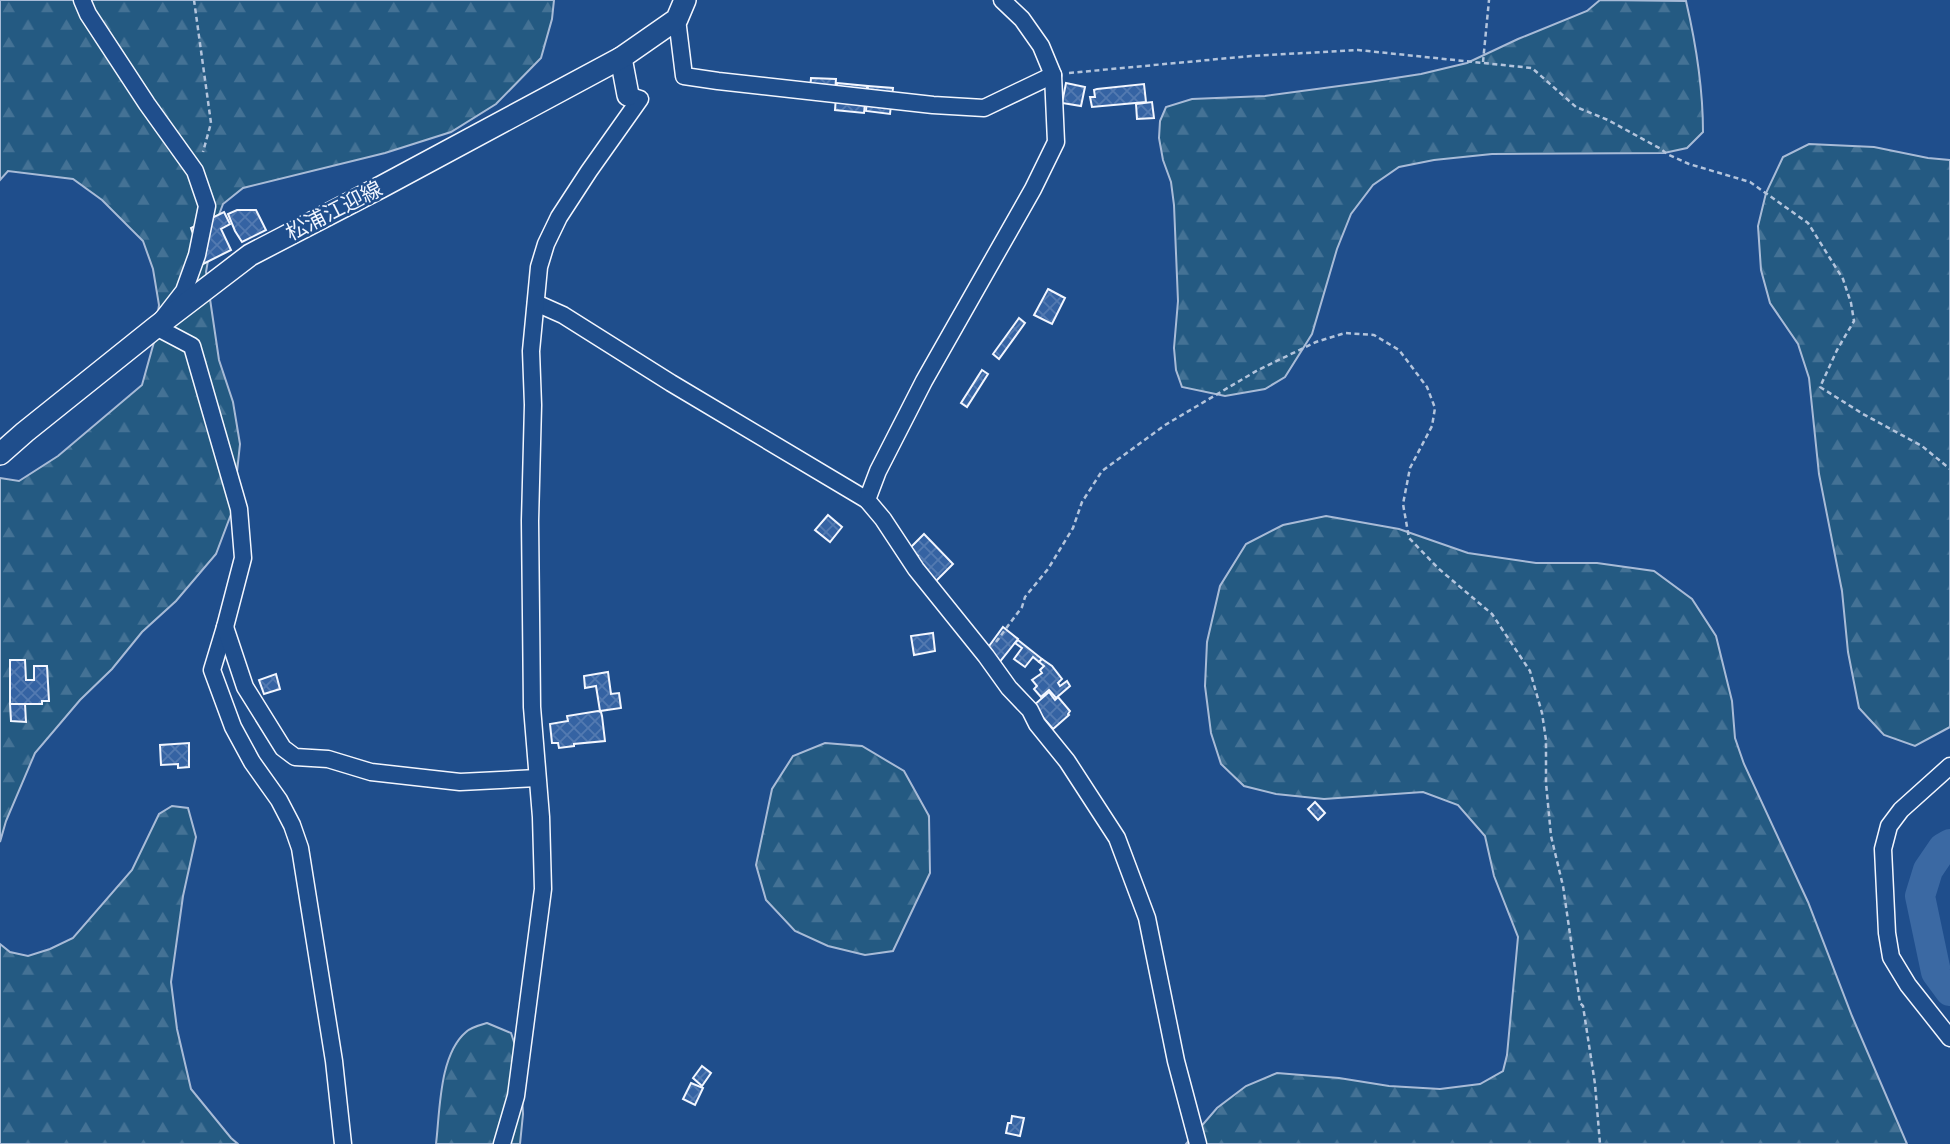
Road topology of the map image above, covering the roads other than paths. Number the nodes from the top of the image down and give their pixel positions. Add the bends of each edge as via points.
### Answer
1 (82, 0) edge
2 (1002, 0) edge
3 (681, 10) edge
4 (621, 58) junction
5 (1053, 75) junction
6 (628, 94) joint
7 (536, 303) junction
8 (156, 327) junction
9 (0, 454) edge
10 (867, 499) junction
11 (225, 627) junction
12 (1950, 766) edge
13 (537, 778) junction
14 (1950, 1038) edge
15 (343, 1144) edge
16 (502, 1144) edge
17 (1198, 1144) edge

1 - 8 street via 195,172 207,206 184,290
2 - 5 street via 1041,46
3 - 4 main road, 松浦江迎線
3 - 5 street via 684,76 984,107
4 - 6 main road
4 - 8 main road, 松浦江迎線 via 250,255
5 - 10 street via 1056,142 925,381
6 - 7 street via 640,99 550,235 539,267
7 - 10 street
7 - 13 street via 531,351 530,521
8 - 9 main road, 松浦江迎線
8 - 11 street via 192,346 239,509 243,558
10 - 17 street via 916,569 1030,710 1117,838 1147,918
11 - 13 street via 245,687 283,748 295,757 460,782
11 - 15 street via 212,670 233,727 279,800 300,848
12 - 14 street via 1889,826 1883,849 1891,957
13 - 16 street via 543,889 516,1096

